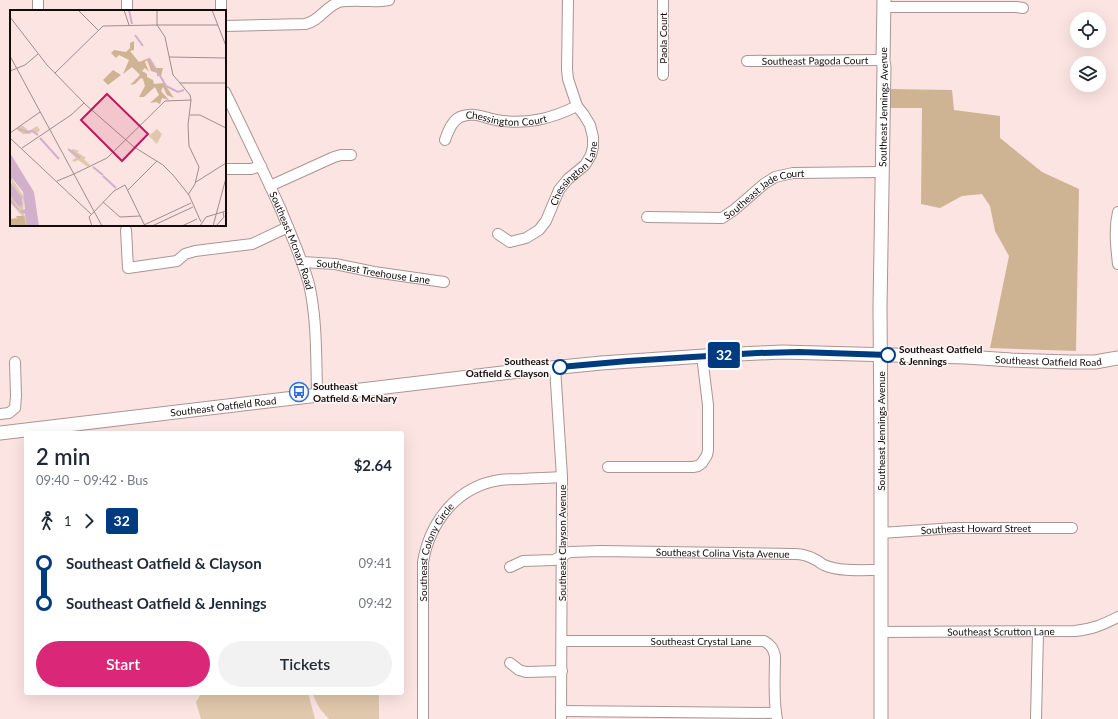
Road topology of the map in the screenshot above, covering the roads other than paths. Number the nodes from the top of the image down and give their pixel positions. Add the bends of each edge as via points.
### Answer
1 (389, 0) edge
2 (568, 0) edge
3 (663, 0) edge
4 (883, 3) edge
5 (1023, 8) dead end
6 (226, 26) edge
7 (883, 60) junction
8 (747, 61) dead end
9 (663, 75) dead end
10 (226, 94) edge
11 (577, 106) junction
12 (445, 140) dead end
13 (351, 155) dead end
14 (261, 166) junction
15 (226, 169) edge
16 (882, 172) junction
17 (270, 186) junction
18 (1118, 212) edge
19 (647, 217) dead end
20 (288, 227) junction
21 (126, 230) dead end
22 (498, 234) dead end
23 (302, 262) junction
24 (1118, 264) edge
25 (444, 282) dead end
26 (880, 355) junction
27 (702, 356) junction
28 (1118, 358) edge
29 (16, 362) dead end
30 (555, 367) junction
31 (310, 397) junction
32 (0, 414) edge
33 (24, 431) edge
34 (25, 431) edge
35 (0, 434) edge
36 (608, 467) dead end
37 (562, 477) junction
38 (1072, 528) dead end
39 (881, 533) junction
40 (562, 556) junction
41 (510, 567) dead end
42 (880, 570) junction
43 (1118, 617) edge
44 (881, 632) junction
45 (1038, 632) junction
46 (562, 640) junction
47 (510, 663) dead end
48 (562, 671) junction
49 (562, 715) edge
50 (636, 716) edge
51 (707, 716) edge
52 (776, 716) edge
53 (423, 719) edge
54 (881, 719) edge
55 (1036, 719) edge

1 - 6 street via 339,2 316,20 305,24
2 - 11 street, Chessington Lane via 567,69
3 - 9 street, Paola Court
4 - 5 street
4 - 7 main road, Southeast Jennings Avenue
7 - 8 street, Southeast Pagoda Court
7 - 16 main road, Southeast Jennings Avenue
10 - 14 street, Southeast Mcnary Road
11 - 12 street, Chessington Court via 562,114 524,122 496,120 476,115 461,116 454,122
11 - 22 street, Chessington Lane via 594,136 593,147 585,165 559,190 546,221 539,230 526,238 510,242
13 - 17 street via 334,157
14 - 15 street via 251,169
14 - 17 street, Southeast Mcnary Road
16 - 19 street, Southeast Jade Court via 793,173 774,177 722,218
16 - 26 main road, Southeast Jennings Avenue
17 - 20 street, Southeast Mcnary Road
18 - 24 street via 1115,236
20 - 21 street via 252,244 195,250 177,261 128,268
20 - 23 street, Southeast Mcnary Road
23 - 25 street, Southeast Treehouse Lane via 334,264
23 - 31 street, Southeast Mcnary Road via 314,312 317,391
26 - 27 main road, Southeast Oatfield Road via 782,352
26 - 28 main road, Southeast Oatfield Road via 1037,362 1095,362
26 - 39 main road, Southeast Jennings Avenue
27 - 30 main road, Southeast Oatfield Road
27 - 36 street via 708,405 708,450 702,463 693,467
29 - 32 street via 15,408 9,413
30 - 31 main road, Southeast Oatfield Road
30 - 37 street, Southeast Clayson Avenue
31 - 34 main road, Southeast Oatfield Road
33 - 35 main road, Southeast Oatfield Road
37 - 40 street, Southeast Clayson Avenue
37 - 53 street, Southeast Colony Circle via 501,480 482,485 454,502 433,529 423,562
38 - 39 street, Southeast Howard Street via 955,528
39 - 42 main road, Southeast Jennings Avenue
40 - 41 street, Southeast Colina Vista Avenue via 554,560 523,561
40 - 42 street, Southeast Colina Vista Avenue via 570,552 600,551 795,554 808,556 837,569
40 - 46 street, Southeast Clayson Avenue
42 - 44 main road, Southeast Jennings Avenue
43 - 45 street, Southeast Scrutton Lane via 1091,629
44 - 45 street, Southeast Scrutton Lane
44 - 54 main road, Southeast Jennings Avenue
45 - 55 street
46 - 48 street, Southeast Clayson Avenue
46 - 52 street, Southeast Crystal Lane via 764,641 770,644 776,656
47 - 48 street via 526,672
48 - 49 street, Southeast Clayson Avenue
49 - 50 street
50 - 51 street
51 - 52 street

